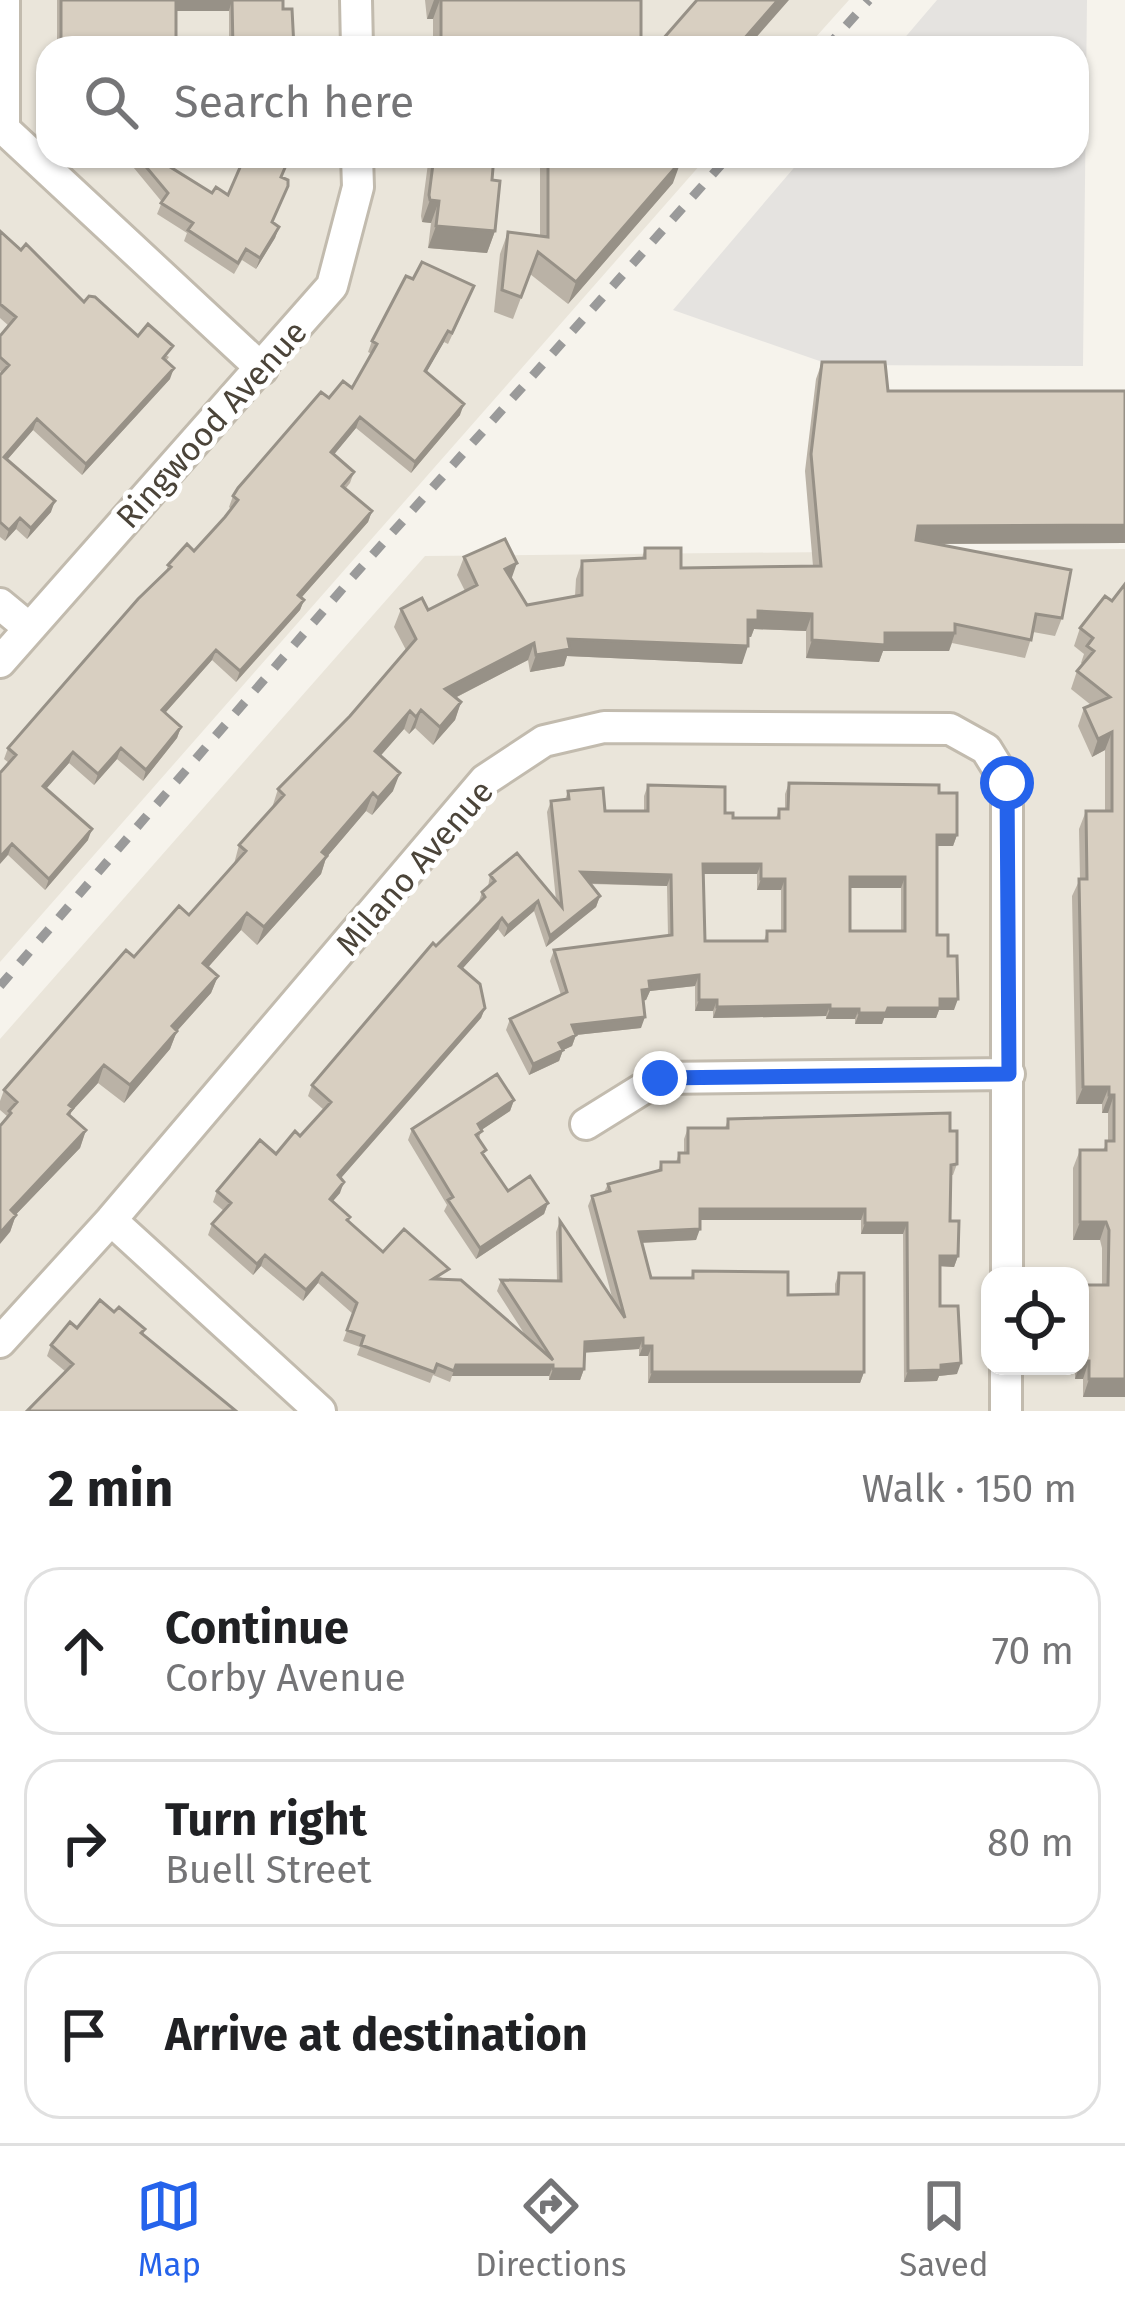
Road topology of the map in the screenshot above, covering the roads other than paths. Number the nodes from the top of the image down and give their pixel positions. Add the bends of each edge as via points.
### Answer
1 (4, 0) edge
2 (356, 0) edge
3 (357, 36) edge
4 (36, 159) edge
5 (46, 168) edge
6 (357, 168) edge
7 (262, 369) junction
8 (0, 604) edge
9 (29, 628) junction
10 (0, 662) edge
11 (1009, 1074) junction
12 (586, 1124) dead end
13 (111, 1220) junction
14 (1007, 1267) edge
15 (0, 1342) edge
16 (1006, 1375) edge
17 (320, 1411) edge
18 (1006, 1411) edge

1 - 4 street via 4,129
2 - 3 street
5 - 7 street
6 - 7 street, Ringwood Avenue via 332,286
7 - 9 street, Ringwood Avenue
8 - 9 street
9 - 10 street, Ringwood Avenue
11 - 12 street via 660,1078
11 - 13 street, Milano Avenue via 1007,783 986,749 950,729 604,728 544,741 485,780
11 - 14 street
13 - 15 street, Milano Avenue
13 - 17 street
16 - 18 street

